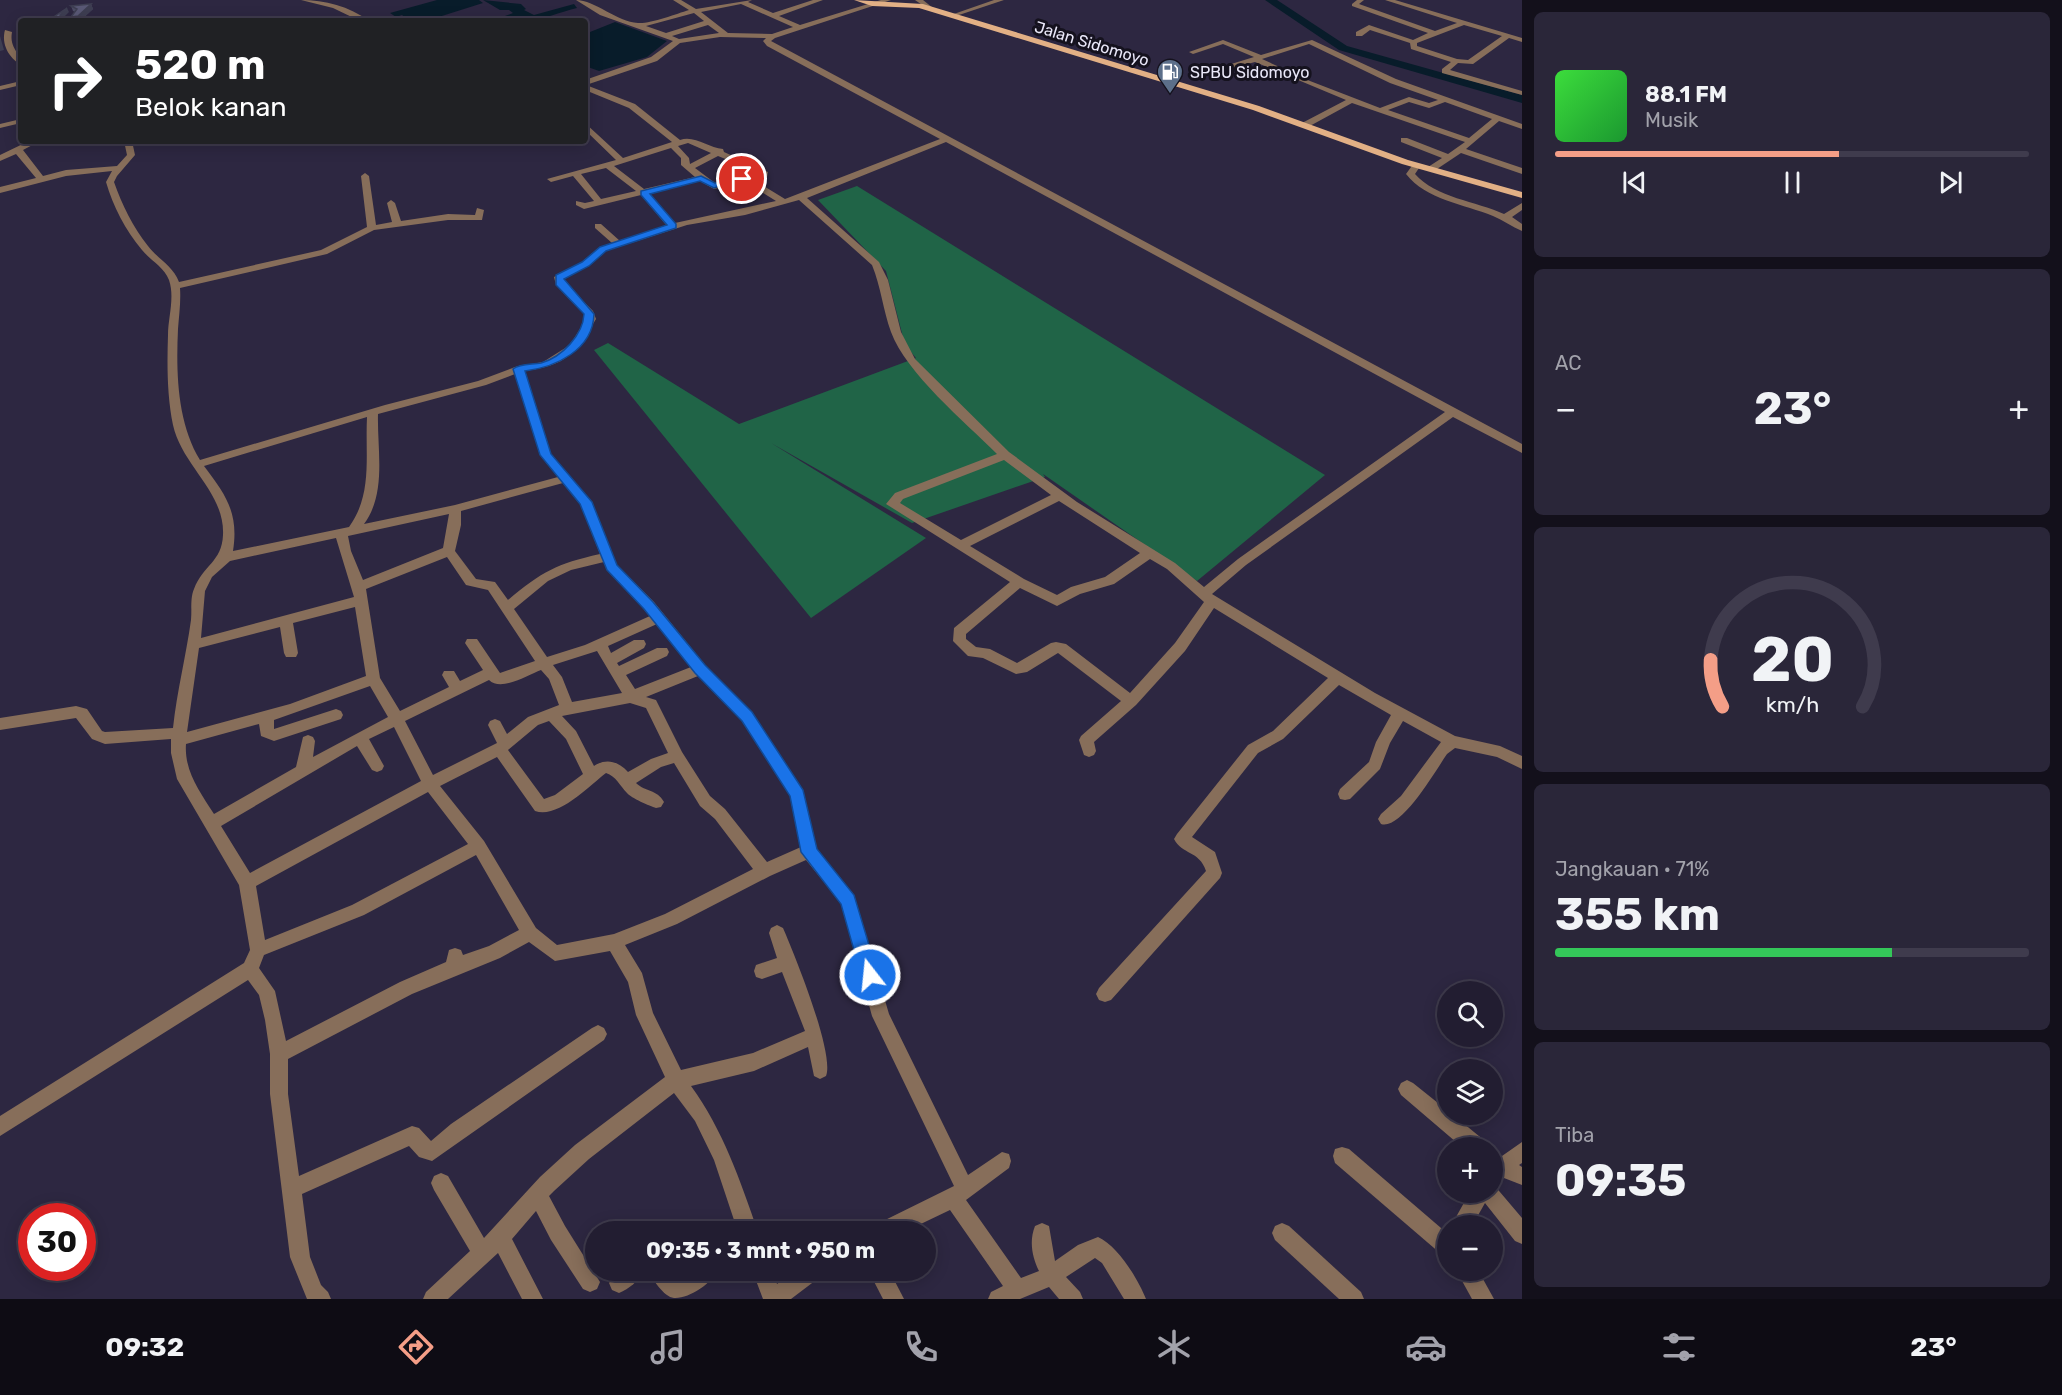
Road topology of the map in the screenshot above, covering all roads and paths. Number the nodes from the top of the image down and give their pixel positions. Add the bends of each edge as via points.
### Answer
1 (304, 0) edge
2 (579, 0) edge
3 (676, 0) edge
4 (820, 0) edge
5 (858, 0) edge
6 (888, 0) edge
7 (918, 0) edge
8 (1000, 0) edge
9 (1361, 0) edge
10 (743, 1) edge
11 (1400, 1) edge
12 (872, 4) junction
13 (1388, 4) edge
14 (930, 9) junction
15 (695, 11) junction
16 (951, 15) junction
17 (772, 16) junction
18 (359, 18) edge
19 (710, 22) junction
20 (1464, 23) junction
21 (638, 26) junction
22 (798, 27) junction
23 (8, 32) edge
24 (1435, 33) junction
25 (1359, 34) dead end
26 (666, 35) junction
27 (726, 35) junction
28 (772, 36) junction
29 (1507, 36) junction
30 (1522, 40) edge
31 (678, 41) junction
32 (1413, 42) junction
33 (1192, 52) dead end
34 (1258, 58) junction
35 (18, 60) edge
36 (1456, 61) junction
37 (1231, 67) dead end
38 (1381, 76) junction
39 (1368, 82) dead end
40 (18, 84) edge
41 (588, 84) edge
42 (588, 86) edge
43 (0, 88) edge
44 (1522, 93) edge
45 (1447, 99) junction
46 (1352, 100) junction
47 (1379, 111) junction
48 (1498, 118) junction
49 (18, 122) edge
50 (1305, 125) junction
51 (0, 126) edge
52 (1522, 127) edge
53 (588, 128) edge
54 (946, 138) junction
55 (1404, 140) dead end
56 (1470, 141) junction
57 (675, 143) junction
58 (29, 144) edge
59 (129, 144) edge
60 (17, 149) junction
61 (1460, 150) junction
62 (720, 152) junction
63 (1448, 157) junction
64 (0, 158) edge
65 (621, 160) junction
66 (608, 165) junction
67 (1417, 165) junction
68 (120, 168) junction
69 (690, 168) junction
70 (1431, 169) junction
71 (1522, 171) edge
72 (575, 173) junction
73 (364, 176) dead end
74 (701, 178) junction
75 (551, 179) dead end
76 (42, 180) junction
77 (749, 180) junction
78 (0, 190) edge
79 (644, 193) junction
80 (1522, 195) edge
81 (801, 197) junction
82 (599, 202) junction
83 (783, 202) junction
84 (391, 203) dead end
85 (579, 203) dead end
86 (444, 204) dead end
87 (1522, 206) edge
88 (480, 210) dead end
89 (448, 217) junction
90 (1506, 217) junction
91 (397, 224) junction
92 (598, 226) dead end
93 (672, 226) junction
94 (372, 228) junction
95 (1522, 228) edge
96 (618, 244) junction
97 (175, 286) junction
98 (519, 369) junction
99 (1452, 411) junction
100 (373, 413) junction
101 (1522, 448) edge
102 (1005, 455) junction
103 (198, 464) junction
104 (564, 479) junction
105 (1060, 495) junction
106 (455, 509) junction
107 (347, 531) junction
108 (960, 546) junction
109 (449, 551) junction
110 (1149, 553) junction
111 (226, 557) junction
112 (606, 557) junction
113 (1019, 582) junction
114 (359, 594) junction
115 (1208, 597) junction
116 (506, 609) junction
117 (657, 618) junction
118 (286, 620) junction
119 (472, 643) dead end
120 (600, 644) junction
121 (639, 644) dead end
122 (193, 645) junction
123 (662, 652) dead end
124 (291, 653) dead end
125 (544, 663) junction
126 (609, 668) junction
127 (700, 669) junction
128 (490, 673) junction
129 (450, 675) dead end
130 (1337, 678) junction
131 (374, 679) junction
132 (458, 689) junction
133 (630, 697) junction
134 (1131, 701) junction
135 (567, 708) junction
136 (1400, 713) junction
137 (551, 714) junction
138 (336, 715) dead end
139 (267, 716) junction
140 (398, 719) junction
141 (0, 724) edge
142 (495, 725) dead end
143 (178, 737) junction
144 (360, 737) junction
145 (308, 741) dead end
146 (1452, 741) junction
147 (502, 747) junction
148 (1089, 751) dead end
149 (677, 756) junction
150 (1522, 763) edge
151 (377, 766) dead end
152 (303, 771) junction
153 (591, 776) junction
154 (626, 781) junction
155 (429, 784) junction
156 (1345, 794) dead end
157 (656, 802) dead end
158 (1386, 819) dead end
159 (212, 823) junction
160 (479, 846) junction
161 (809, 852) junction
162 (764, 870) junction
163 (247, 883) junction
164 (530, 933) junction
165 (777, 933) dead end
166 (614, 942) junction
167 (258, 950) junction
168 (787, 962) junction
169 (250, 969) junction
170 (762, 971) dead end
171 (1105, 994) dead end
172 (598, 1034) dead end
173 (815, 1035) junction
174 (279, 1054) junction
175 (820, 1070) dead end
176 (676, 1080) junction
177 (1407, 1089) dead end
178 (0, 1127) edge
179 (1465, 1137) edge
180 (1522, 1151) edge
181 (1342, 1156) dead end
182 (1002, 1161) dead end
183 (1503, 1163) edge
184 (1503, 1170) edge
185 (1522, 1176) edge
186 (441, 1183) dead end
187 (292, 1189) junction
188 (959, 1193) junction
189 (538, 1194) junction
190 (1498, 1203) edge
191 (744, 1221) edge
192 (904, 1221) edge
193 (1042, 1233) dead end
194 (1282, 1233) dead end
195 (1522, 1234) edge
196 (500, 1237) junction
197 (1437, 1238) edge
198 (482, 1253) junction
199 (1051, 1275) junction
200 (668, 1281) edge
201 (693, 1281) edge
202 (766, 1281) edge
203 (798, 1281) edge
204 (884, 1281) edge
205 (1473, 1281) edge
206 (590, 1282) dead end
207 (1016, 1288) junction
208 (321, 1299) edge
209 (433, 1299) edge
210 (533, 1299) edge
211 (773, 1299) edge
212 (894, 1299) edge
213 (998, 1299) edge
214 (1073, 1299) edge
215 (1136, 1299) edge
216 (1354, 1299) edge
217 (1484, 1299) edge

1 - 18 street via 327,3
2 - 21 street via 602,15
3 - 15 street
4 - 17 street
5 - 12 main road, Jalan Sidomoyo
6 - 12 street
7 - 14 street
8 - 16 street
9 - 24 street via 1354,5
10 - 15 street
10 - 17 street
11 - 13 street
11 - 20 street
12 - 14 main road, Jalan Sidomoyo via 907,4
12 - 22 street
14 - 16 main road, Jalan Sidomoyo
15 - 19 street
15 - 21 street
16 - 50 main road, Jalan Sidomoyo
17 - 22 street
19 - 26 street
19 - 27 street
20 - 24 street
20 - 29 street
21 - 26 street
22 - 28 street
23 - 35 street via 6,41
24 - 32 street
25 - 32 street via 1369,27
26 - 31 street
27 - 28 street
27 - 31 street
28 - 54 street via 767,41 770,44
29 - 30 street
29 - 36 street via 1470,62
31 - 41 street via 654,59
32 - 36 street via 1417,48
33 - 34 street via 1223,42
34 - 37 street
34 - 38 street via 1309,42
34 - 46 street via 1294,78
36 - 44 street via 1445,71
38 - 39 street
38 - 45 street
40 - 43 street
42 - 57 street via 632,106
45 - 47 street via 1429,106 1408,99
45 - 48 street
46 - 47 street
46 - 50 street
47 - 56 street
48 - 52 street
48 - 56 street
49 - 51 street
50 - 67 main road, Jalan Sidomoyo
53 - 65 street
54 - 81 street
54 - 99 street
55 - 63 street
56 - 61 street
57 - 62 street via 692,140
57 - 65 street
57 - 69 street
58 - 60 street
59 - 68 street via 131,155
60 - 64 street
60 - 76 street
61 - 63 street
61 - 71 street
62 - 69 street
62 - 77 street via 765,174
63 - 70 street
65 - 66 street
66 - 72 street
66 - 79 street
67 - 70 main road, Jalan Sidomoyo
67 - 90 street via 1410,174 1417,182
68 - 76 street via 66,172
68 - 97 street via 111,179 112,190 144,247 165,267
69 - 74 street
70 - 80 main road, Jalan Sidomoyo
72 - 75 street
72 - 82 street
73 - 94 street
74 - 77 street via 714,186
74 - 79 street
76 - 78 street
77 - 83 street
79 - 82 street
79 - 93 street
81 - 83 street
81 - 102 street via 876,264 896,332 910,360
82 - 85 street via 584,206
83 - 93 street
84 - 91 street
86 - 89 street
87 - 90 street
88 - 89 street via 479,218
89 - 91 street
90 - 95 street
91 - 94 street
92 - 96 street
93 - 96 street
94 - 97 street via 324,252
96 - 98 street via 600,250 585,264 559,277 559,283 591,319 581,337 546,365
97 - 103 street via 177,412 181,433
98 - 100 street
98 - 104 street via 546,455
99 - 101 street
99 - 115 street via 1242,562
100 - 103 street
100 - 107 street via 371,497 366,515
102 - 105 street
102 - 108 street via 892,500 897,508
103 - 111 street via 218,492 227,514 230,542
104 - 106 street
104 - 112 street via 585,502
105 - 108 street
105 - 110 street
106 - 107 street
106 - 109 street
107 - 111 street
107 - 114 street via 345,551
108 - 113 street
109 - 114 street
109 - 116 street via 471,582 493,587
110 - 113 street via 1109,581 1076,590 1060,600
110 - 115 street
111 - 122 street via 202,583
112 - 116 street via 568,566 543,578
112 - 117 street
113 - 134 street via 959,632 960,641 973,652 985,653 1016,669 1056,647 1061,648
114 - 118 street
114 - 131 street
115 - 130 street
115 - 134 street via 1180,647
116 - 125 street
117 - 120 street
117 - 127 street
118 - 122 street
118 - 124 street
119 - 128 street
120 - 125 street
120 - 126 street
121 - 126 street
122 - 143 street
123 - 126 street
125 - 128 street via 506,678 496,679
125 - 135 street via 555,677
126 - 133 street via 627,686
127 - 133 street
127 - 161 street via 747,717 798,795
128 - 132 street
129 - 132 street
130 - 136 street
130 - 171 street via 1278,735 1253,749 1185,834 1209,857 1214,873
131 - 139 street
131 - 140 street
132 - 140 street
133 - 135 street
133 - 149 street via 651,704
134 - 148 street via 1086,740
135 - 137 street
136 - 146 street
136 - 156 street via 1375,765
137 - 147 street via 533,721
137 - 153 street via 571,735
138 - 139 street via 273,735 266,732
139 - 143 street
140 - 144 street
140 - 155 street
141 - 143 street via 76,712 82,713 98,735 105,738
142 - 147 street
143 - 159 street via 184,779
144 - 151 street
144 - 152 street
145 - 152 street
146 - 150 street via 1500,752
146 - 158 street via 1406,801
147 - 153 street via 542,807
147 - 155 street
149 - 154 street
149 - 162 street via 705,801 720,813
152 - 159 street
153 - 154 street via 608,766
154 - 157 street via 637,793
155 - 160 street
155 - 163 street
159 - 163 street
160 - 164 street
160 - 167 street via 358,910
161 - 162 street
161 - 188 street via 848,900 881,1016
162 - 166 street via 671,919
163 - 167 street
164 - 166 street via 560,954
164 - 174 street via 494,952 454,962
165 - 168 street
166 - 176 street via 636,979 645,1015
167 - 169 street
168 - 170 street
168 - 173 street
169 - 174 street via 266,991
169 - 178 street
172 - 187 street via 432,1152 412,1135
173 - 175 street
173 - 176 street via 754,1062
174 - 187 street via 279,1094
176 - 189 street via 625,1116
176 - 191 street via 701,1115 722,1156
177 - 179 street
180 - 183 street
181 - 197 street
182 - 188 street
184 - 185 street
186 - 198 street
187 - 208 street via 300,1257 314,1292
188 - 192 street
188 - 207 street
189 - 196 street
189 - 206 street
190 - 195 street
193 - 199 street via 1044,1264
194 - 216 street
196 - 198 street
196 - 210 street
198 - 209 street
199 - 207 street
199 - 214 street
199 - 215 street via 1088,1249 1098,1247 1109,1256
200 - 201 street via 674,1288
202 - 211 street
203 - 211 street
204 - 212 street
205 - 217 street
207 - 213 street

